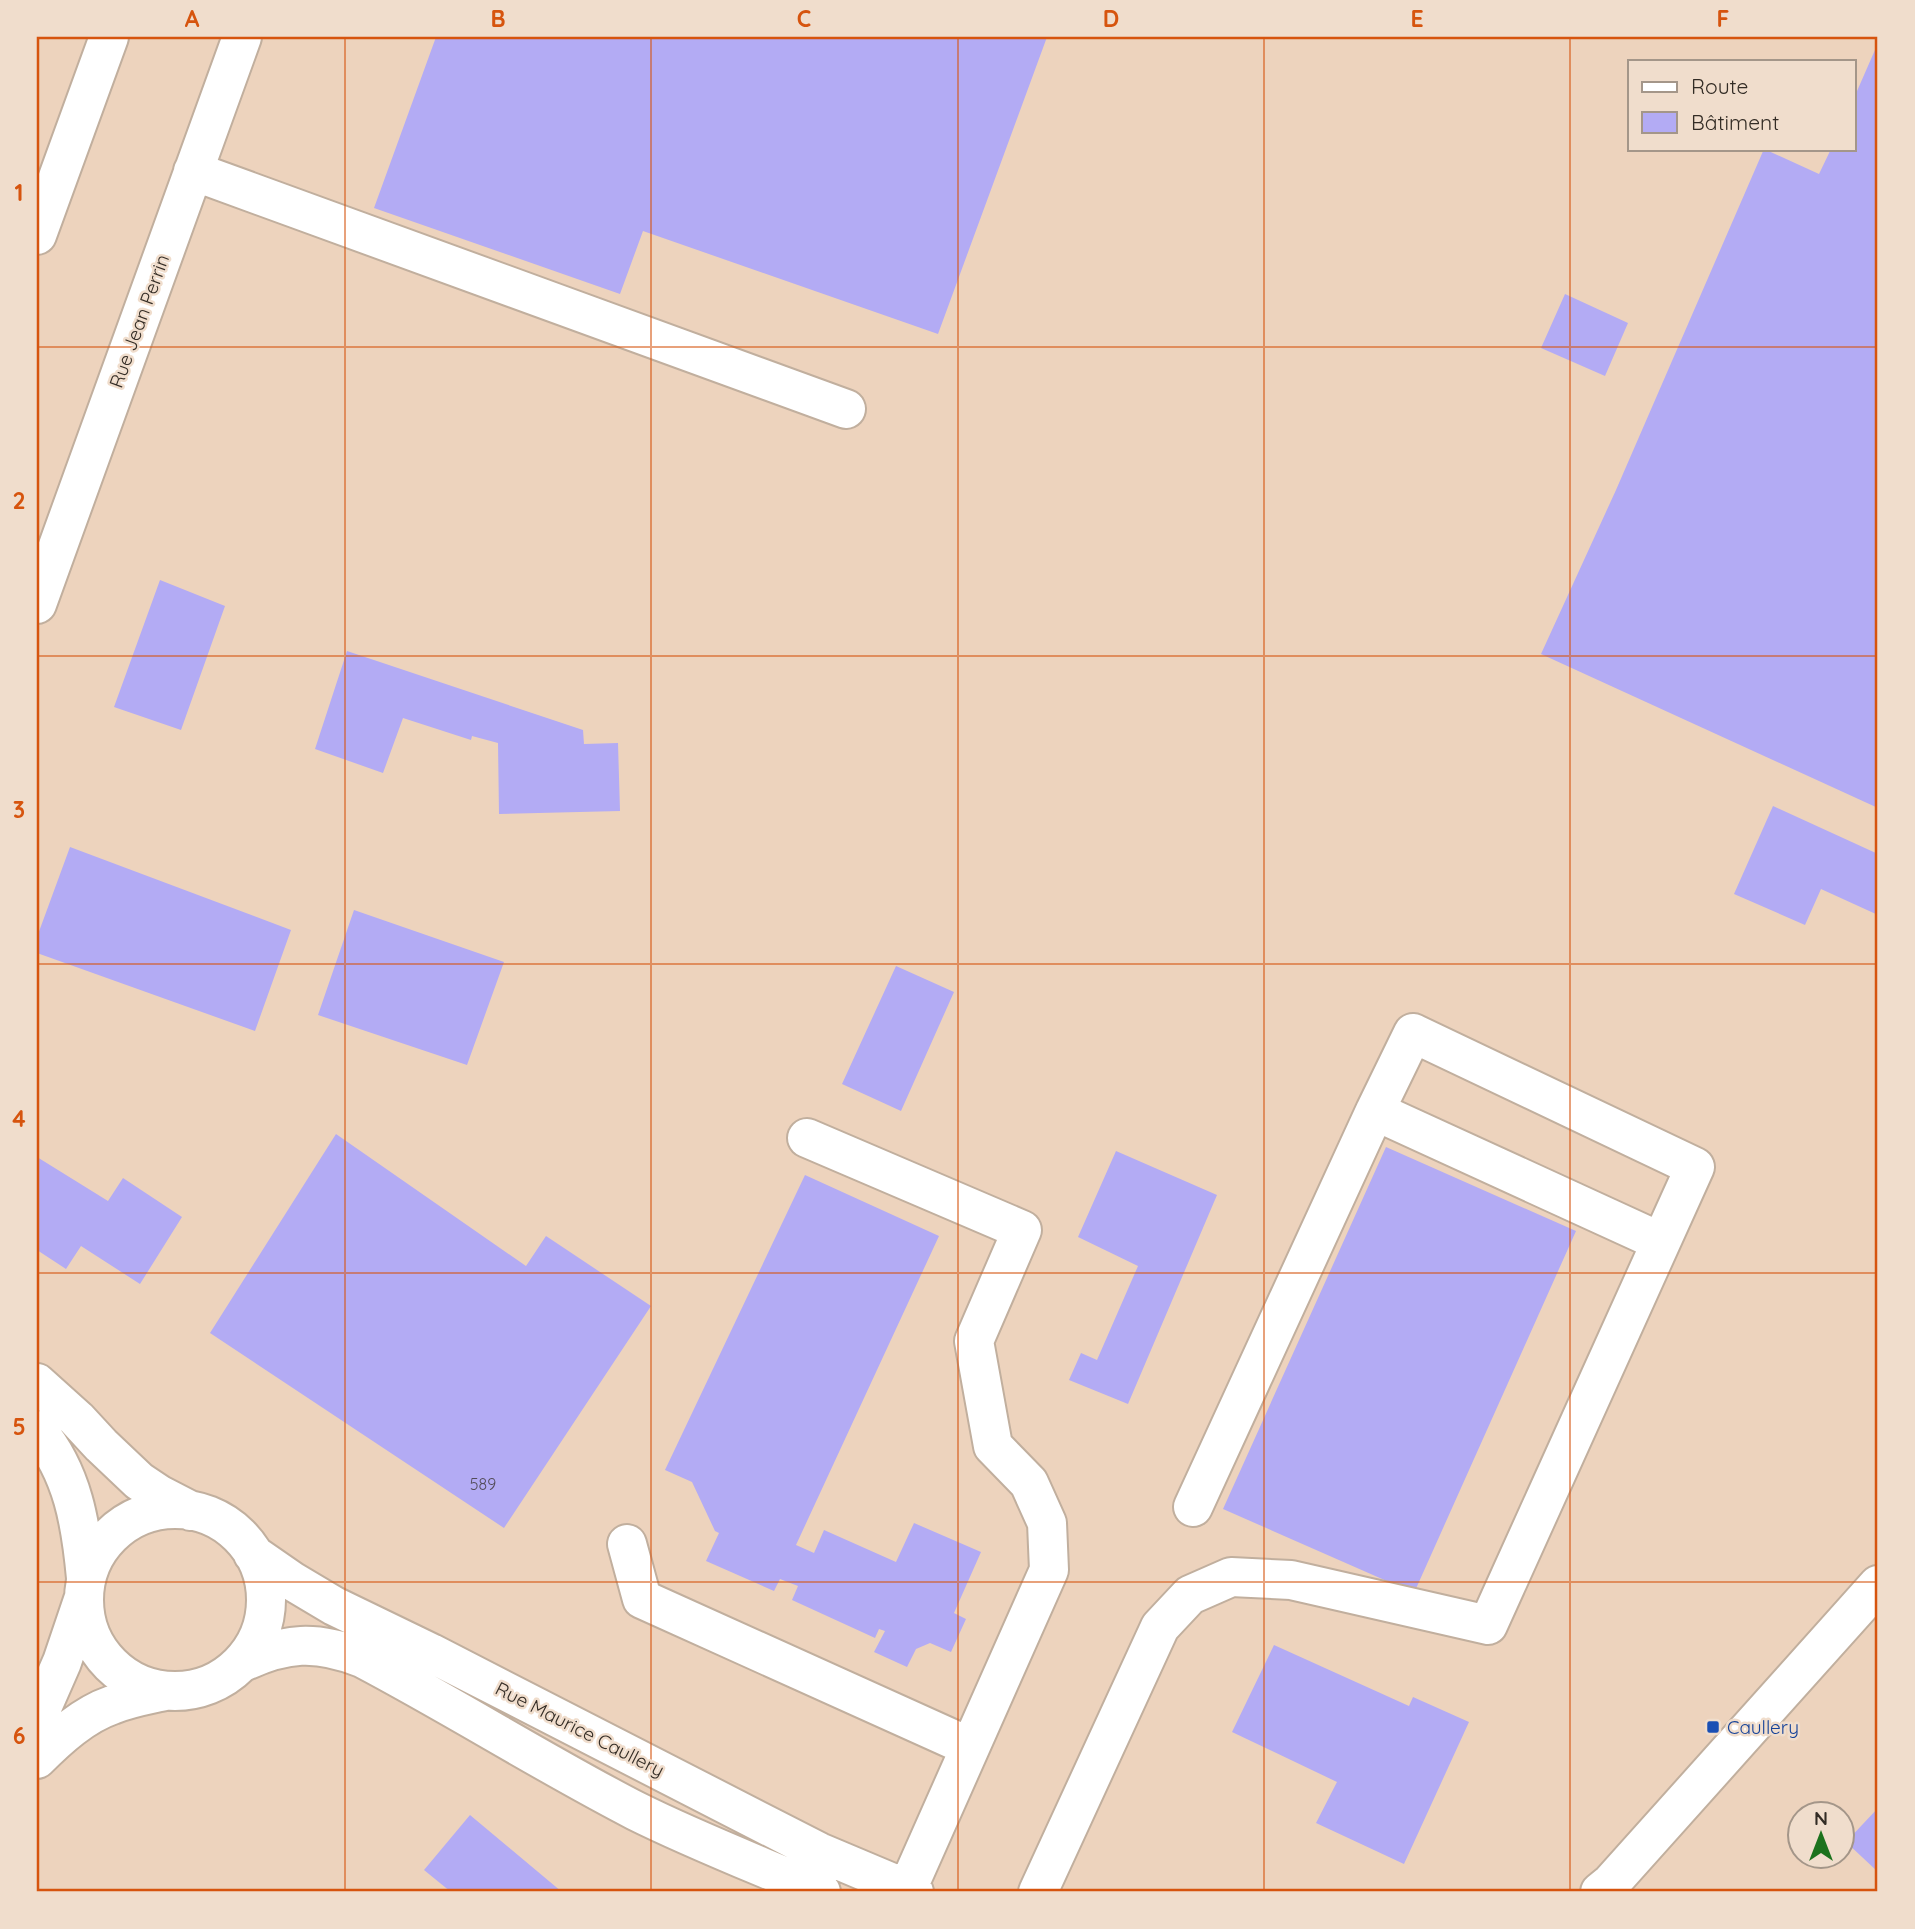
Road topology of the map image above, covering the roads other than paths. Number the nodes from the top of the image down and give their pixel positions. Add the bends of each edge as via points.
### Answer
1 (109, 37) edge
2 (242, 37) edge
3 (193, 172) junction
4 (37, 235) edge
5 (846, 410) dead end
6 (39, 590) edge
7 (1375, 1111) junction
8 (807, 1138) dead end
9 (1661, 1242) junction
10 (37, 1383) edge
11 (37, 1430) edge
12 (1193, 1507) dead end
13 (191, 1511) junction
14 (627, 1544) dead end
15 (253, 1554) junction
16 (1878, 1585) edge
17 (85, 1588) junction
18 (241, 1662) junction
19 (165, 1691) junction
20 (37, 1719) edge
21 (971, 1747) junction
22 (37, 1759) edge
23 (1605, 1889) edge
24 (909, 1891) edge
25 (821, 1892) edge
26 (1038, 1892) edge

1 - 4 street
2 - 3 street, Rue Jean Perrin
3 - 5 street
3 - 6 street, Rue Jean Perrin
7 - 9 street
7 - 9 street via 1413,1034 1695,1167
7 - 12 street
8 - 21 street via 1022,1230 974,1341 993,1446 1029,1483 1046,1522 1049,1570
9 - 26 street via 1488,1625 1290,1580 1231,1577 1190,1595 1160,1627
10 - 13 street, Rue Maurice Caullery via 139,1481
11 - 17 street, Rue Maurice Caullery via 64,1471 72,1493 82,1538
13 - 15 street, Rue Maurice Caullery via 226,1525
13 - 17 street, Rue Maurice Caullery via 153,1512 120,1528 102,1545
14 - 21 street via 642,1599
15 - 18 street, Rue Maurice Caullery via 263,1577 266,1603 261,1629
15 - 24 street, Rue Maurice Caullery via 334,1605 819,1852
16 - 23 street
17 - 19 street, Rue Maurice Caullery via 90,1634 102,1655 130,1680
17 - 20 street via 62,1662
18 - 19 street, Rue Maurice Caullery via 223,1678 201,1688
18 - 25 street, Rue Maurice Caullery via 282,1647 302,1646 326,1647 362,1658 669,1827
19 - 22 street via 110,1705 91,1715
21 - 24 street

